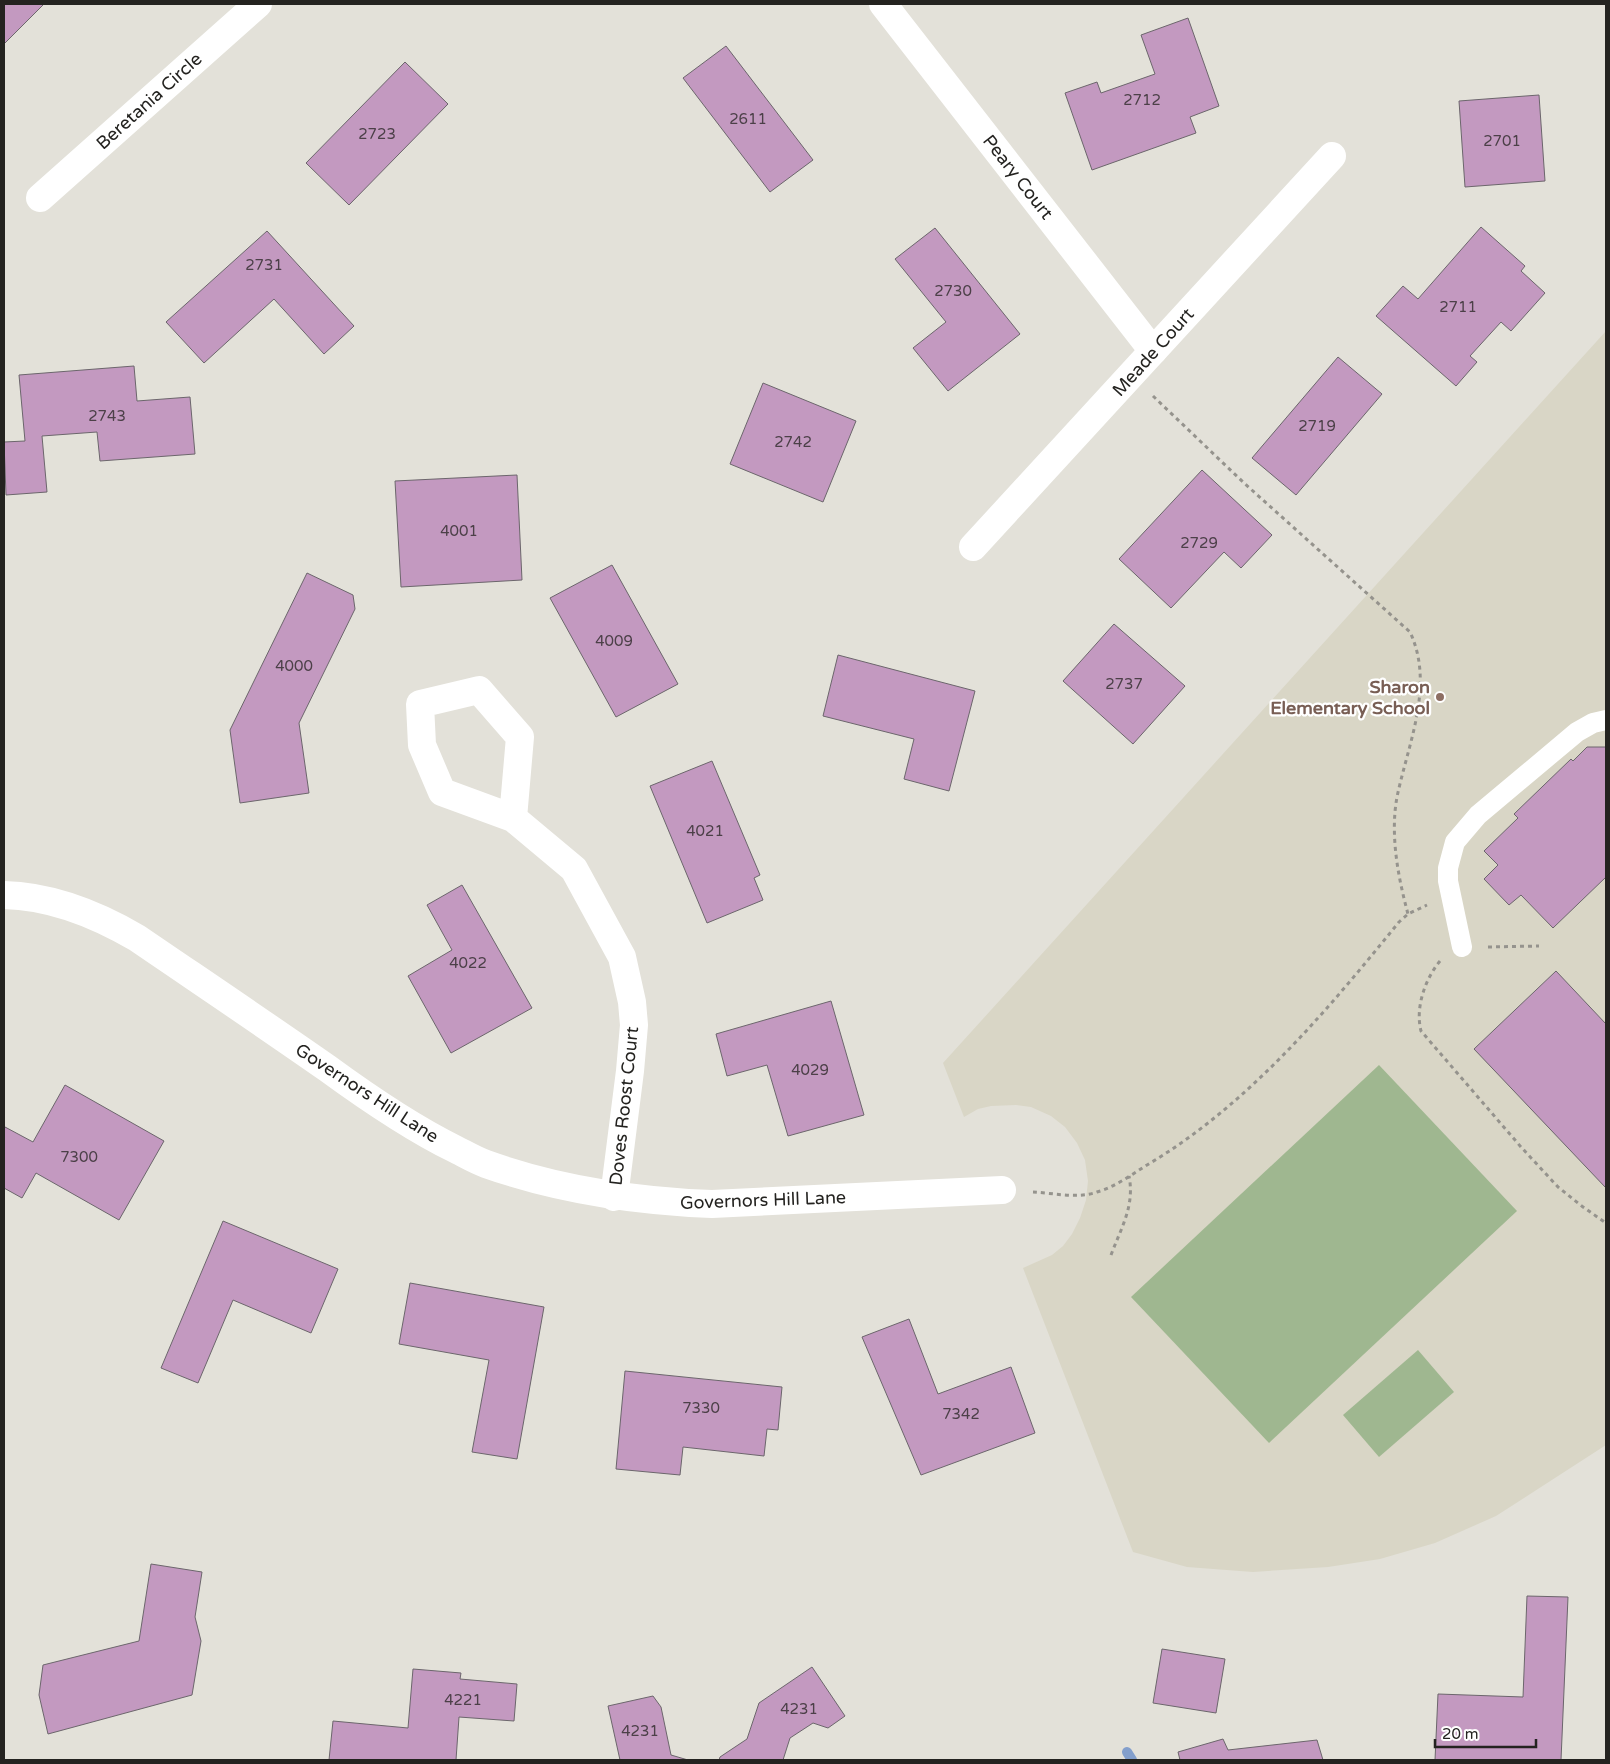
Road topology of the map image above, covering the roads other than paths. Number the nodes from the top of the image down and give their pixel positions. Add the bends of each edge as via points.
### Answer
1 (258, 4) edge
2 (883, 4) edge
3 (1332, 156) dead end
4 (40, 198) dead end
5 (1153, 351) junction
6 (973, 547) dead end
7 (1606, 720) edge
8 (513, 818) junction
9 (4, 894) edge
10 (1462, 947) road end
11 (1002, 1190) road end
12 (614, 1196) junction

1 - 4 street, Beretania Circle
2 - 5 street, Peary Court
3 - 5 street, Meade Court
5 - 6 street, Meade Court
7 - 10 lane via 1577,732 1478,816 1455,842 1448,868
8 - 8 street, Doves Roost Court via 520,737 479,690 420,704 422,745 442,792
8 - 12 street, Doves Roost Court via 574,869 622,957 634,1025
9 - 12 street, Governors Hill Lane via 63,903 108,921 362,1094 436,1140 484,1163 558,1186
11 - 12 street, Governors Hill Lane via 712,1204

